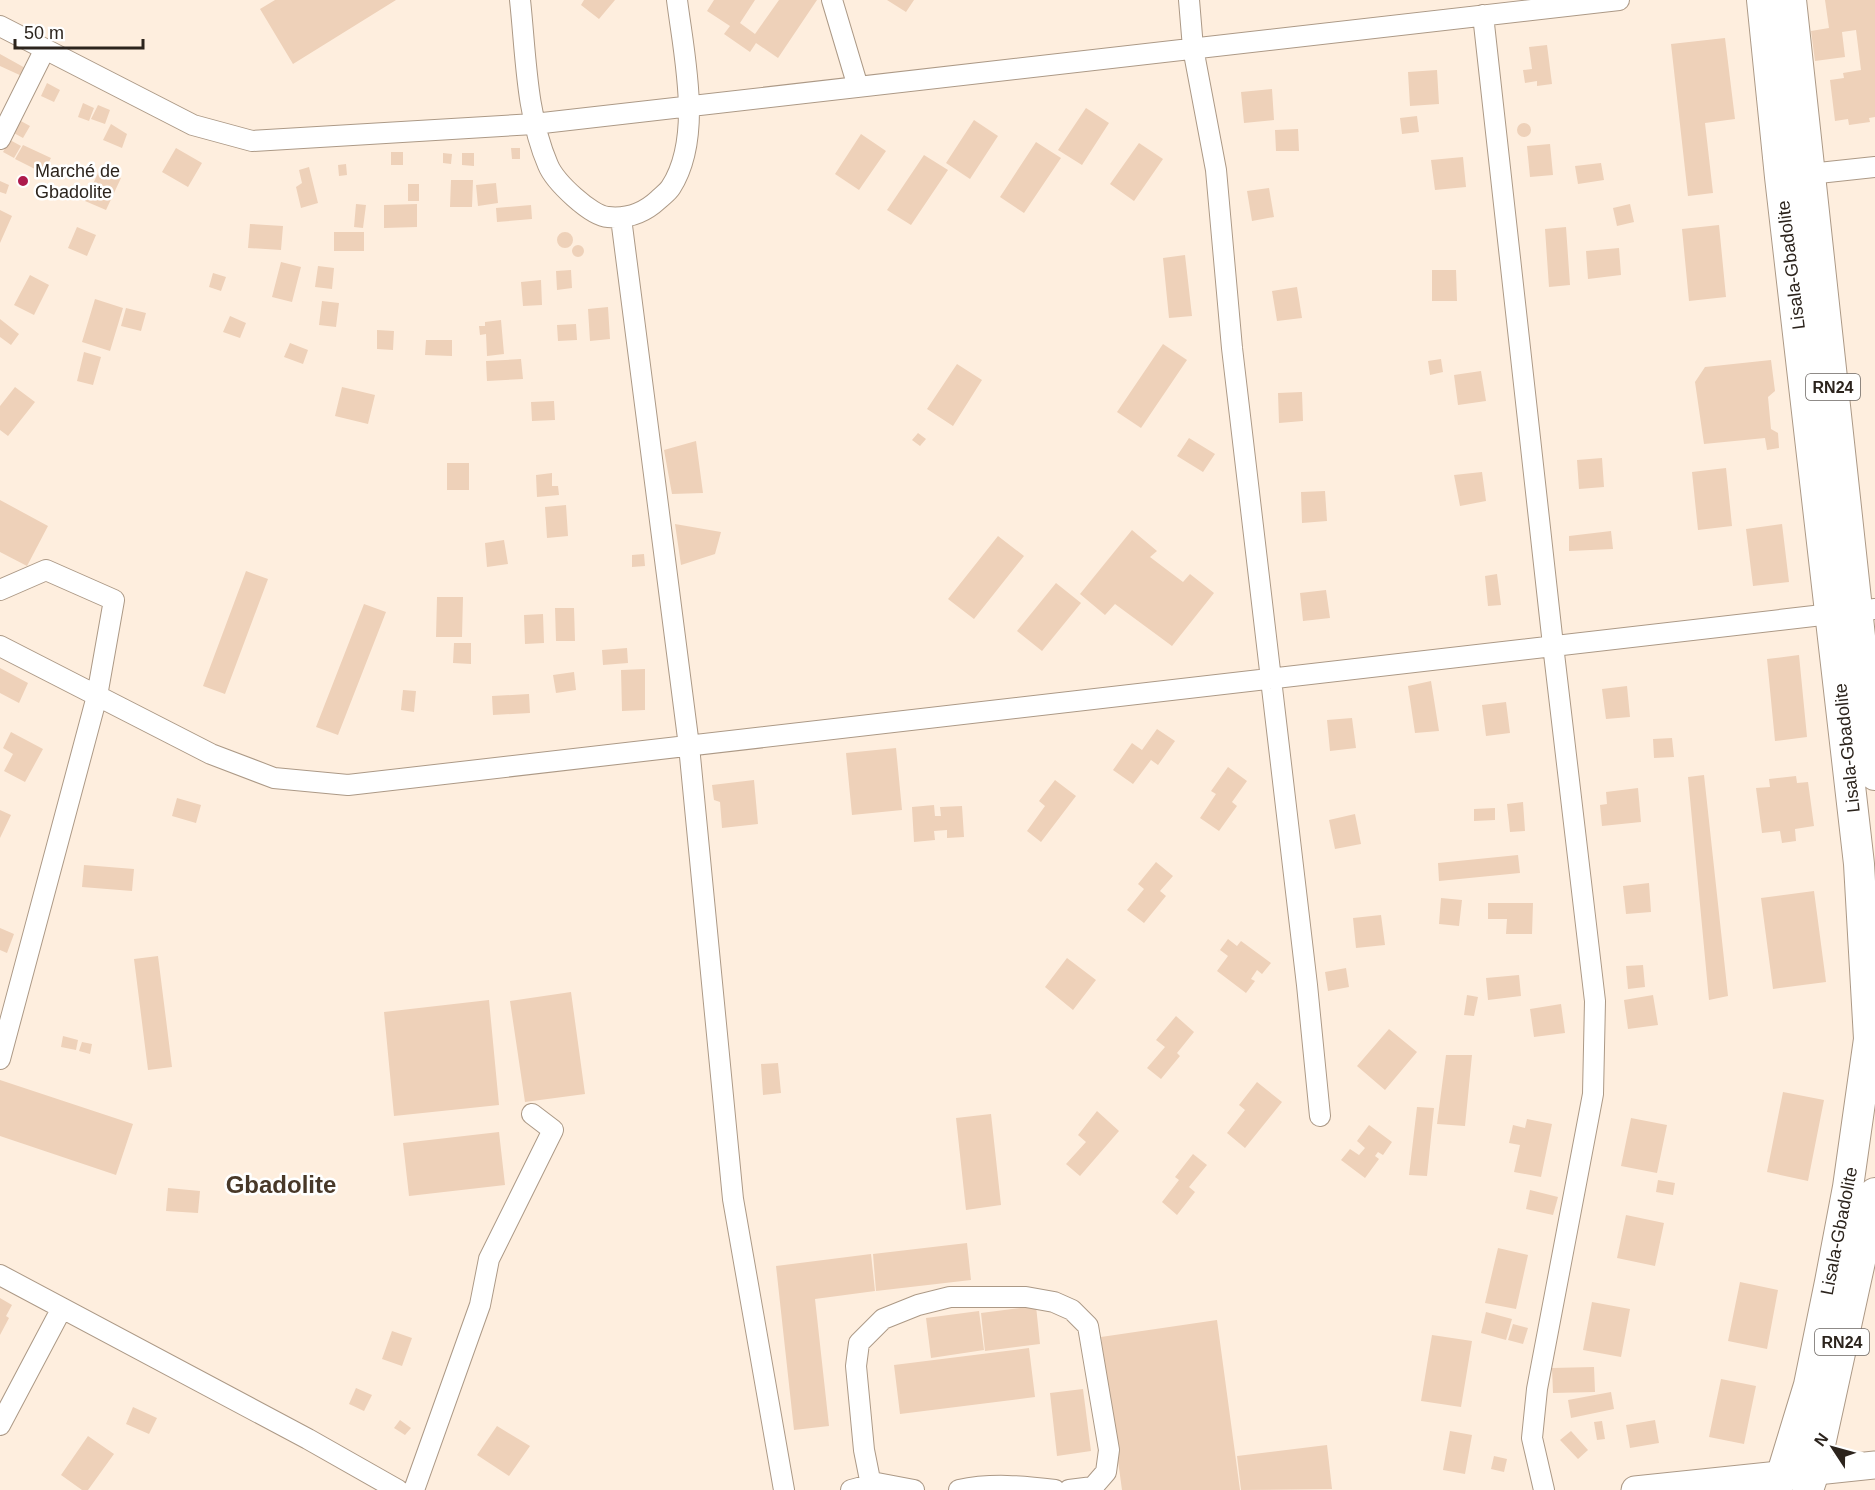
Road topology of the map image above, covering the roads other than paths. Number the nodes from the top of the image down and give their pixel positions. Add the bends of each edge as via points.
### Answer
1 (520, 0) edge
2 (677, 0) edge
3 (832, 0) edge
4 (1189, 0) edge
5 (1619, 0) edge
6 (1762, 0) edge
7 (1791, 0) edge
8 (1483, 15) junction
9 (0, 26) edge
10 (1193, 48) junction
11 (45, 49) junction
12 (858, 87) junction
13 (689, 106) junction
14 (534, 124) junction
15 (0, 139) edge
16 (1875, 167) edge
17 (1810, 173) junction
18 (1780, 177) junction
19 (621, 218) junction
20 (0, 590) edge
21 (1855, 611) edge
22 (1553, 645) junction
23 (0, 646) edge
24 (1272, 678) junction
25 (97, 696) junction
26 (689, 746) junction
27 (1875, 775) edge
28 (1867, 862) edge
29 (0, 1059) edge
30 (532, 1114) dead end
31 (1320, 1116) dead end
32 (1875, 1193) edge
33 (0, 1275) edge
34 (62, 1308) junction
35 (0, 1425) edge
36 (1875, 1465) edge
37 (1811, 1481) edge
38 (1779, 1483) edge
39 (871, 1485) junction
40 (398, 1490) edge
41 (414, 1490) edge
42 (784, 1490) edge
43 (851, 1490) edge
44 (914, 1490) edge
45 (958, 1490) edge
46 (1055, 1490) edge
47 (1068, 1490) edge
48 (1544, 1490) edge
49 (1635, 1490) edge

1 - 14 street
2 - 13 street
3 - 12 street
4 - 10 street
5 - 8 street
6 - 18 main road, Lisala-Gbadolite / RN24
7 - 17 main road, Lisala-Gbadolite / RN24
8 - 10 street
8 - 22 street
9 - 11 street
10 - 12 street
10 - 24 street via 1216,170 1232,348
11 - 14 street via 192,125 252,141
11 - 15 street
12 - 13 street
13 - 14 street
13 - 19 street via 685,156 670,188 647,210
14 - 19 street via 549,168 579,203 601,217
16 - 17 street
17 - 18 street
17 - 21 main road, Lisala-Gbadolite / RN24
18 - 21 main road, Lisala-Gbadolite / RN24
19 - 26 street
20 - 25 street via 46,570 114,600
21 - 22 street
21 - 27 main road, Lisala-Gbadolite / RN24
21 - 28 main road, Lisala-Gbadolite / RN24
22 - 24 street
22 - 48 street via 1595,1000 1593,1094 1532,1438
23 - 25 street
24 - 26 street
24 - 31 street
25 - 26 street via 211,754 274,778 348,785
25 - 29 street
26 - 42 street via 733,1199
28 - 38 main road, Lisala-Gbadolite / RN24 via 1869,1039 1830,1282 1809,1384
30 - 41 street via 553,1130 489,1259 480,1305
32 - 37 main road, Lisala-Gbadolite / RN24
33 - 34 street
34 - 35 street
34 - 40 street
36 - 37 street
37 - 38 street
38 - 49 street
39 - 43 street
39 - 44 street
39 - 47 street via 856,1366 860,1344 883,1318 918,1305 950,1297 1026,1297 1072,1310 1088,1326 1109,1450 1106,1472 1093,1487
45 - 46 street via 979,1486

